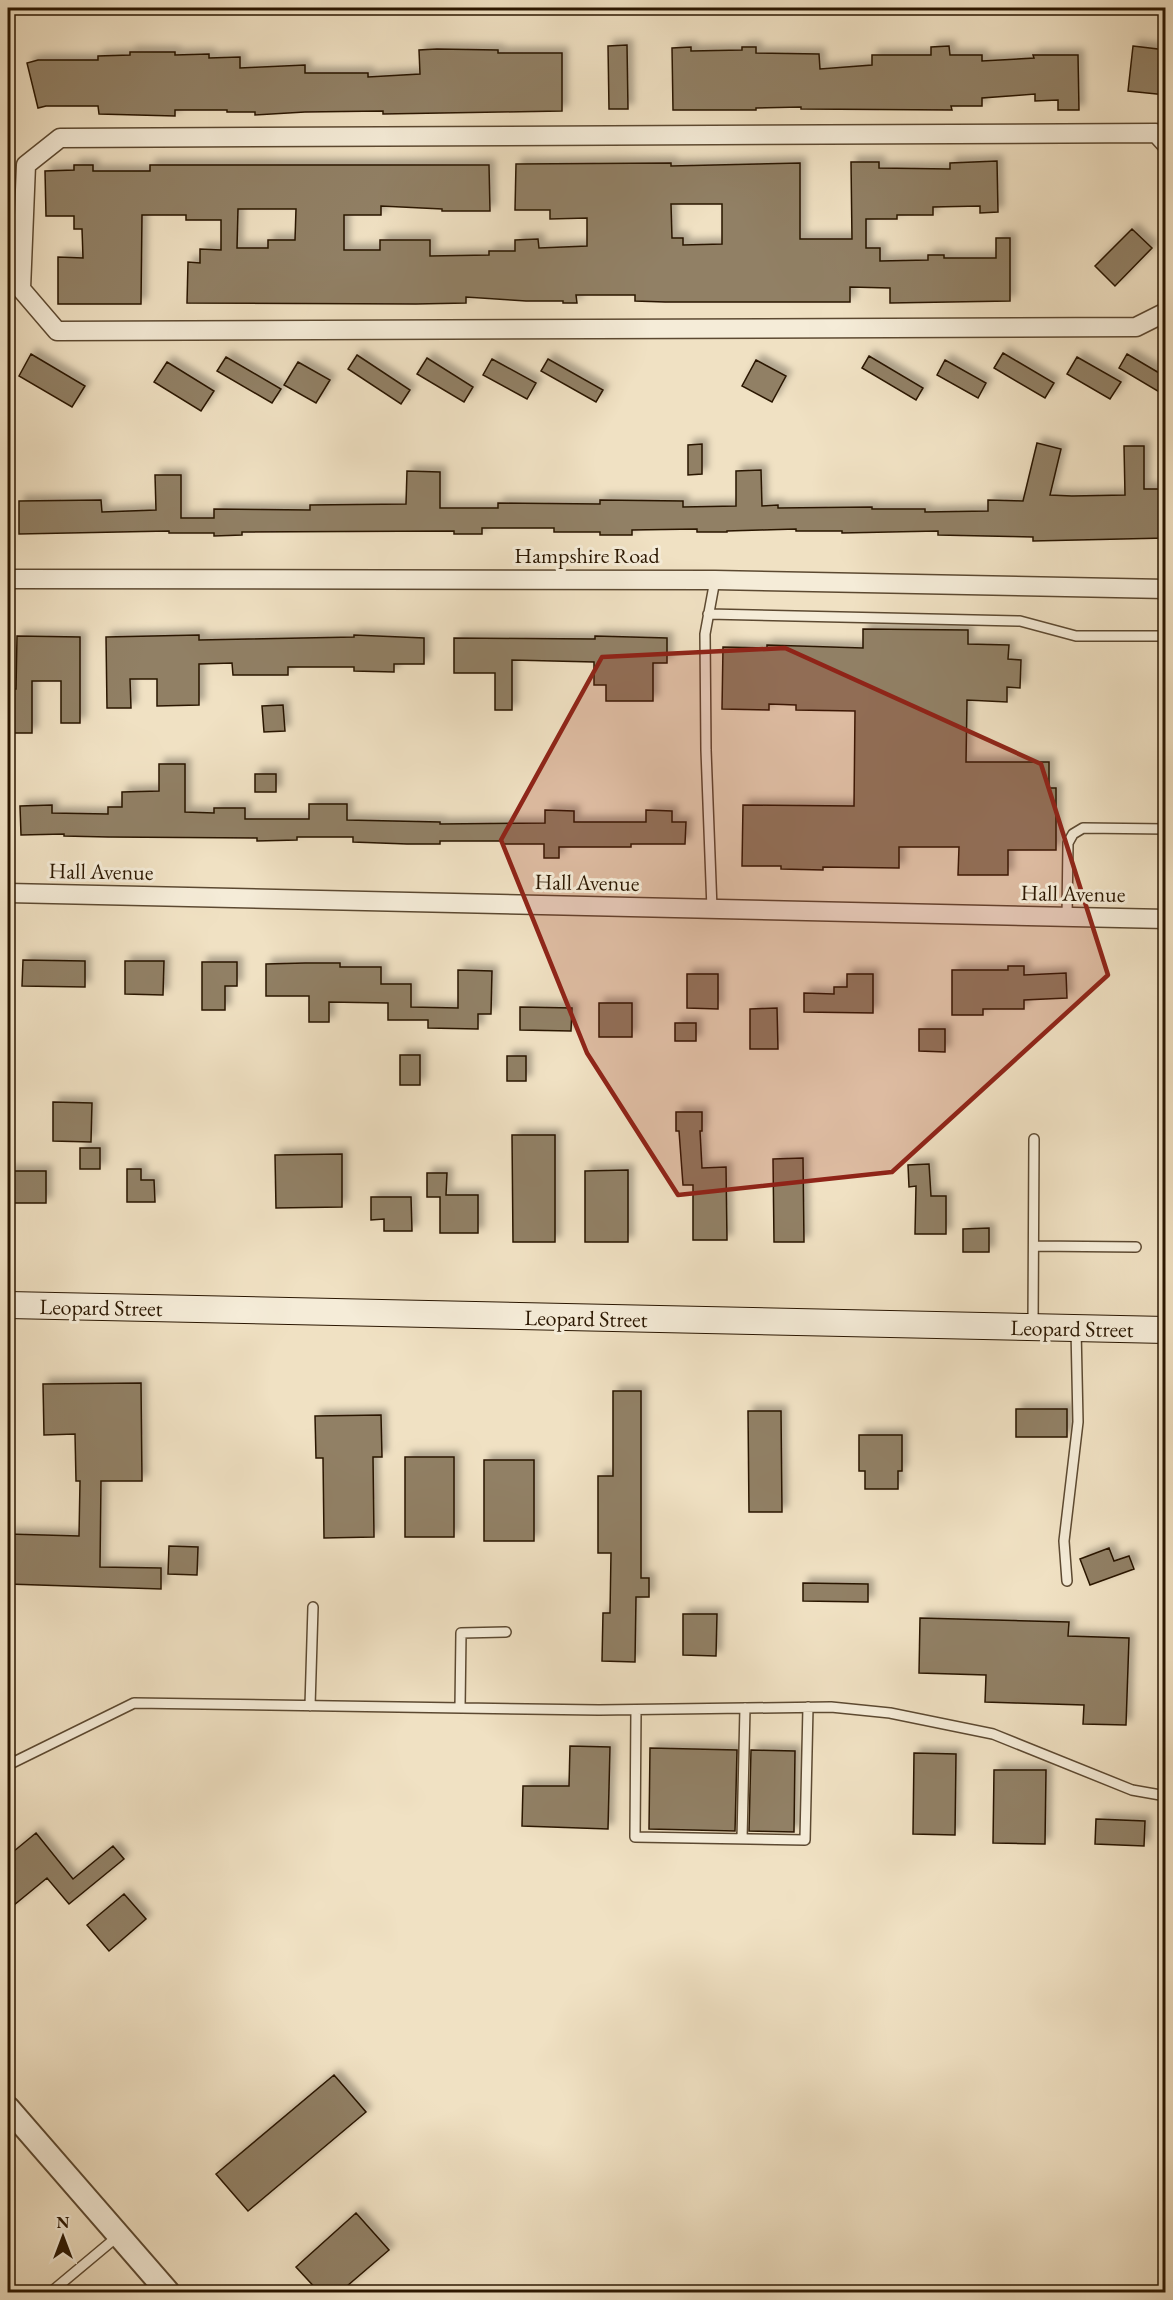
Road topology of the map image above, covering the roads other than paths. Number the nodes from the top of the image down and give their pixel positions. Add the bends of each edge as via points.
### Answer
1 (1166, 144) edge
2 (1166, 312) edge
3 (8, 579) edge
4 (715, 580) junction
5 (1166, 589) edge
6 (708, 614) junction
7 (1166, 636) edge
8 (1166, 829) edge
9 (8, 893) edge
10 (712, 909) junction
11 (1067, 917) junction
12 (1166, 919) edge
13 (1035, 1139) dead end
14 (1034, 1246) junction
15 (1136, 1247) dead end
16 (8, 1305) edge
17 (1033, 1327) junction
18 (1076, 1328) junction
19 (1166, 1330) edge
20 (1066, 1581) dead end
21 (312, 1607) dead end
22 (506, 1632) dead end
23 (310, 1706) junction
24 (808, 1707) junction
25 (460, 1708) junction
26 (745, 1708) junction
27 (636, 1710) junction
28 (8, 1765) edge
29 (1166, 1796) edge
30 (742, 1839) junction
31 (8, 2108) edge
32 (119, 2235) junction
33 (51, 2292) edge
34 (166, 2292) edge

1 - 2 street via 1156,133 60,138 26,165 21,289 57,331 1136,327
3 - 4 street, Hampshire Road
4 - 5 street, Hampshire Road
4 - 6 lane
6 - 7 lane via 1020,621 1076,636
6 - 10 lane via 706,750
8 - 11 lane via 1083,828 1073,834 1068,843
9 - 10 street, Hall Avenue
10 - 11 street, Hall Avenue
11 - 12 street, Hall Avenue
13 - 14 lane
14 - 15 lane
14 - 17 lane
16 - 17 main road, Leopard Street
17 - 18 main road, Leopard Street
18 - 19 main road, Leopard Street
18 - 20 lane via 1078,1422 1064,1541
21 - 23 lane
22 - 25 lane via 461,1633
23 - 25 lane
23 - 28 lane via 134,1703
24 - 26 lane
24 - 29 lane via 890,1713 993,1734 1132,1790
24 - 30 lane via 805,1840
25 - 27 lane
26 - 27 lane
26 - 30 lane
27 - 30 lane via 635,1837
31 - 32 street
32 - 33 lane
32 - 34 street

